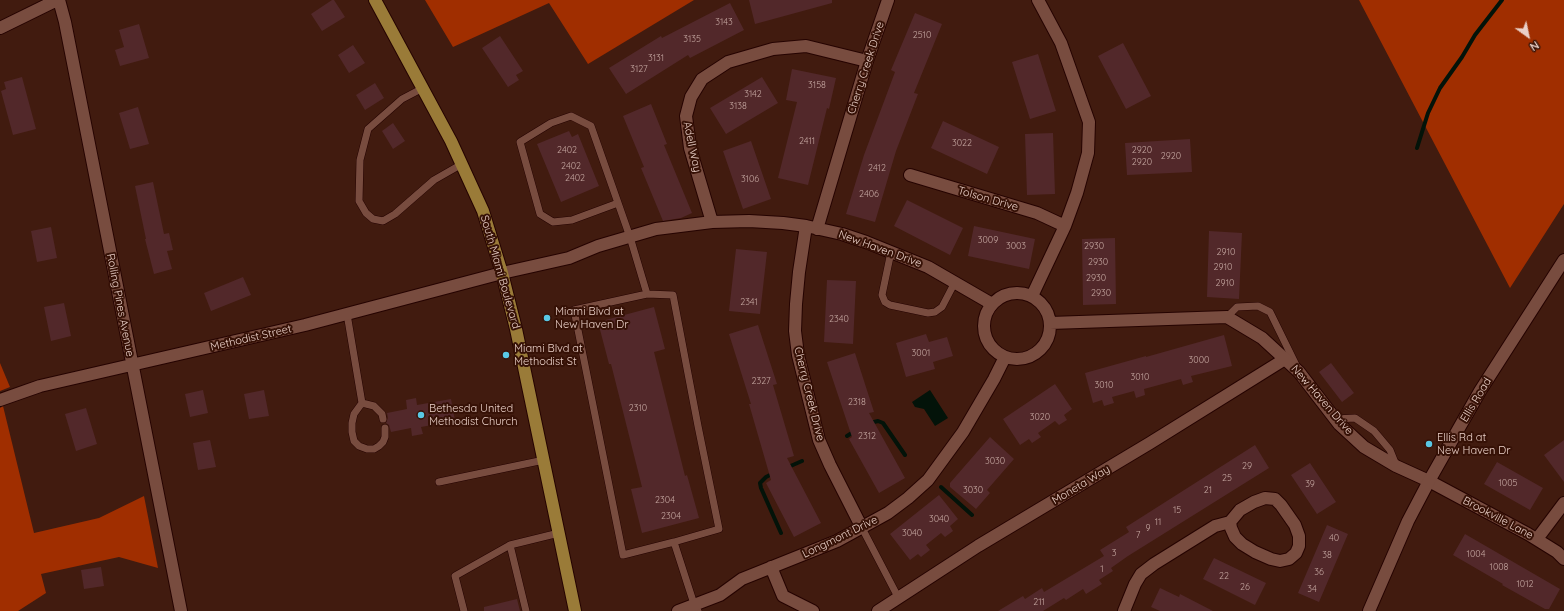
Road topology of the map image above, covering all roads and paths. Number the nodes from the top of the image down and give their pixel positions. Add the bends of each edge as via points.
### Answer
1 (58, 0) edge
2 (375, 0) edge
3 (888, 0) edge
4 (1038, 0) edge
5 (0, 28) edge
6 (867, 61) junction
7 (423, 88) junction
8 (462, 164) junction
9 (910, 175) dead end
10 (618, 203) junction
11 (712, 222) junction
12 (1065, 226) junction
13 (812, 227) junction
14 (630, 237) junction
15 (891, 252) junction
16 (1564, 260) edge
17 (502, 273) junction
18 (955, 282) junction
19 (647, 294) junction
20 (1032, 296) junction
21 (992, 304) junction
22 (347, 314) junction
23 (1227, 317) junction
24 (1050, 323) junction
25 (1005, 357) junction
26 (1285, 359) junction
27 (132, 364) junction
28 (1299, 372) junction
29 (0, 400) edge
30 (362, 403) junction
31 (383, 419) dead end
32 (1335, 419) junction
33 (385, 428) dead end
34 (544, 460) junction
35 (1396, 466) junction
36 (1429, 481) junction
37 (439, 482) dead end
38 (1564, 503) edge
39 (1230, 522) junction
40 (862, 528) junction
41 (559, 533) junction
42 (1537, 539) junction
43 (674, 542) junction
44 (510, 545) junction
45 (1564, 559) edge
46 (771, 567) junction
47 (898, 598) junction
48 (696, 607) edge
49 (181, 611) edge
50 (464, 611) edge
51 (526, 611) edge
52 (575, 611) edge
53 (678, 611) edge
54 (813, 611) edge
55 (878, 611) edge
56 (1124, 611) edge
57 (1369, 611) edge

1 - 5 street
1 - 27 street, Rolling Pines Avenue via 65,22
2 - 7 main road, South Miami Boulevard
3 - 6 street, Cherry Creek Drive
4 - 12 street via 1061,43 1089,122 1088,153
6 - 11 street, Adell Way via 806,46 773,49 728,62 702,79 690,97 686,116 690,148
6 - 13 street, Cherry Creek Drive
7 - 8 main road, South Miami Boulevard
7 - 8 lane via 402,99 368,129 360,160 359,201 373,219 383,221 395,214 434,180
8 - 17 main road, South Miami Boulevard via 483,211
9 - 12 street, Tolson Drive via 1037,213
10 - 10 lane via 591,126 570,116 550,123 520,142 540,214 553,222 572,220
10 - 14 lane
11 - 13 street, New Haven Drive via 749,221
11 - 14 street, New Haven Drive via 656,229
12 - 20 street
13 - 15 street, New Haven Drive via 842,234
13 - 40 street, Cherry Creek Drive via 799,272 795,331 798,355 819,440
14 - 17 street, New Haven Drive via 569,258
14 - 19 lane
15 - 18 street, New Haven Drive via 928,266
15 - 18 lane via 882,295 885,302 890,305 928,313 935,312 942,307
16 - 36 street, Ellis Road via 1480,391
17 - 22 street, Methodist Street
17 - 34 main road, South Miami Boulevard
18 - 21 street, New Haven Drive
19 - 43 lane via 673,295 720,529
19 - 43 lane via 574,310 623,555
20 - 21 street via 1022,292 1011,293
20 - 24 street via 1041,302 1048,312
21 - 25 street via 986,313 985,334 989,343
22 - 27 street, Methodist Street
22 - 30 lane
23 - 24 street
23 - 26 street, New Haven Drive via 1262,338
23 - 28 lane via 1237,307 1258,306 1270,312
24 - 25 street via 1050,334 1037,352 1027,358
25 - 40 street, Longmont Drive via 963,432 928,480 888,513
26 - 28 street, New Haven Drive
26 - 47 street, Moneta Way via 978,546
27 - 29 street, Methodist Street via 40,386
27 - 49 street, Rolling Pines Avenue
28 - 32 street, New Haven Drive
30 - 31 lane via 374,406 382,414
30 - 33 lane via 354,414 352,423 354,441 359,446 374,449 385,437
32 - 35 street, New Haven Drive via 1364,446
32 - 35 lane via 1356,418 1374,431 1390,450
34 - 37 lane
34 - 41 main road, South Miami Boulevard
35 - 36 street, New Haven Drive
36 - 42 street, Brookville Lane
36 - 57 street, Ellis Road via 1408,520
38 - 42 street
39 - 39 street via 1240,510 1254,502 1265,498 1275,500 1282,505 1295,525 1299,536 1296,554 1280,561 1255,552 1235,537
39 - 56 street via 1215,526 1141,574
40 - 46 street, Longmont Drive via 815,551
40 - 47 lane
41 - 44 lane
41 - 52 main road, South Miami Boulevard
42 - 45 street, Brookville Lane
43 - 48 lane
44 - 50 lane via 455,576
44 - 51 lane
46 - 48 street, Longmont Drive via 742,579 720,595
46 - 54 street via 783,596
47 - 55 street, Moneta Way
48 - 53 street, Longmont Drive

